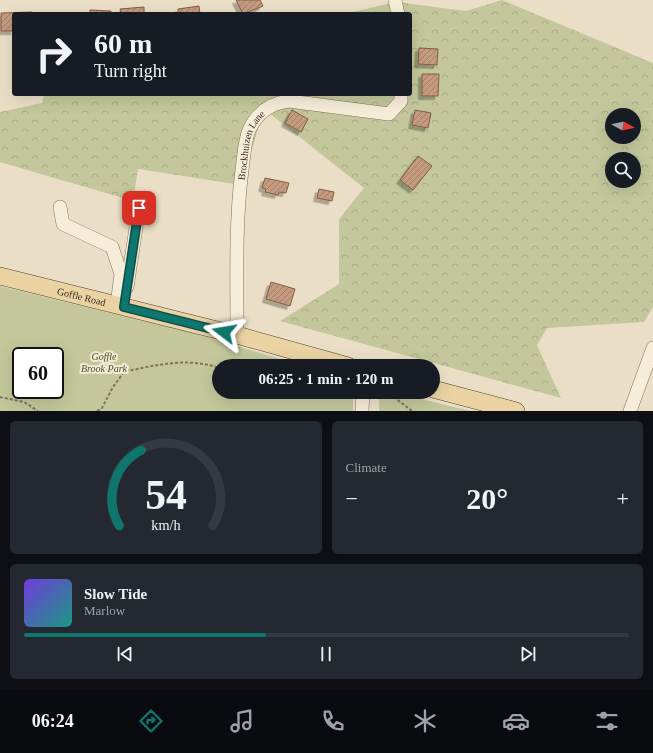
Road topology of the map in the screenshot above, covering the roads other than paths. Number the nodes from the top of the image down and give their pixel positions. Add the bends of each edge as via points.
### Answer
1 (395, 0) edge
2 (398, 12) edge
3 (401, 96) edge
4 (60, 207) dead end
5 (139, 208) dead end
6 (0, 276) edge
7 (120, 306) junction
8 (237, 335) junction
9 (653, 348) edge
10 (323, 359) edge
11 (440, 391) edge
12 (363, 399) edge
13 (362, 411) edge
14 (516, 411) edge
15 (630, 411) edge

1 - 2 street
3 - 8 street, Brockhuizen Lane via 401,100 389,114 289,101 278,102 268,106 250,129 246,143 238,217
4 - 7 street via 63,224 112,247 121,274
5 - 7 street
6 - 7 main road, Goffle Road
7 - 8 main road, Goffle Road
8 - 10 main road, Goffle Road
9 - 15 street
11 - 14 main road
12 - 13 street

